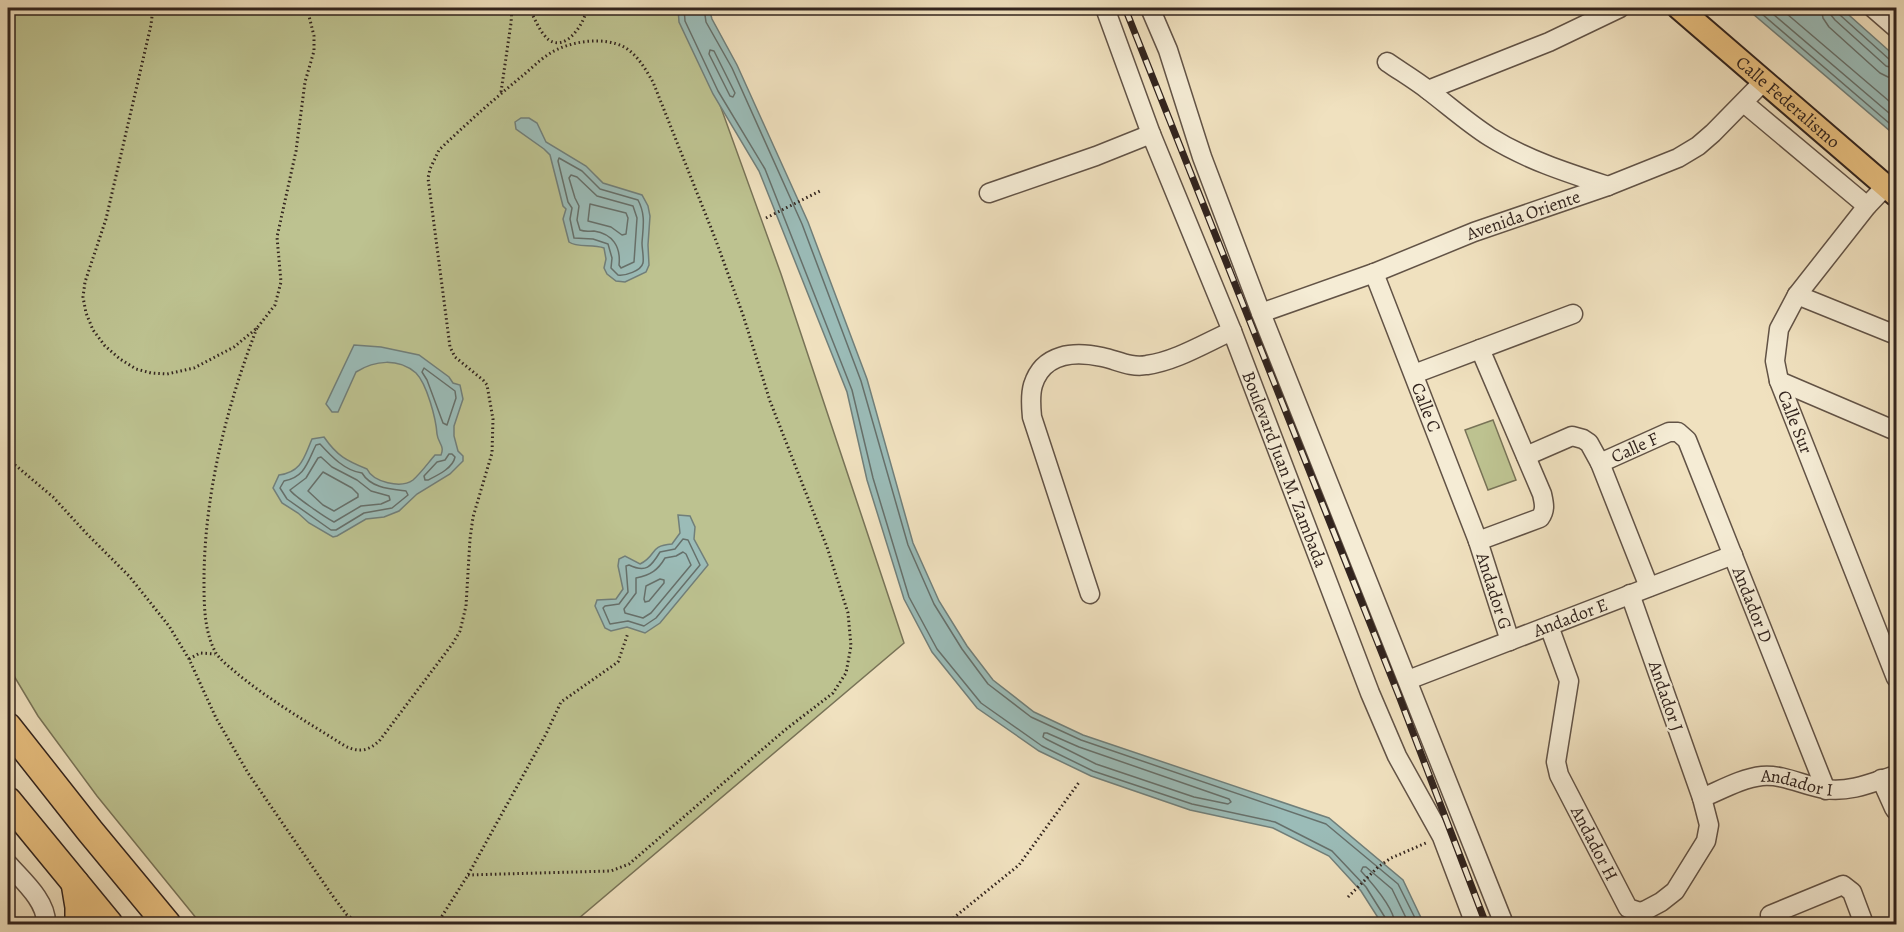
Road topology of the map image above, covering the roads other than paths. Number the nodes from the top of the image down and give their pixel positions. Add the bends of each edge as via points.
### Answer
1 (1104, 8) edge
2 (1150, 8) edge
3 (1620, 8) edge
4 (1679, 8) edge
5 (1873, 8) edge
6 (1896, 28) edge
7 (1387, 62) dead end
8 (1764, 81) junction
9 (1428, 90) junction
10 (1744, 103) junction
11 (1151, 134) junction
12 (1608, 186) junction
13 (1891, 190) edge
14 (988, 193) dead end
15 (1867, 206) junction
16 (1374, 273) junction
17 (1797, 296) junction
18 (1261, 313) junction
19 (1573, 314) dead end
20 (1232, 331) junction
21 (1896, 335) edge
22 (1480, 349) junction
23 (1413, 374) junction
24 (1779, 381) junction
25 (1896, 431) edge
26 (1669, 432) joint
27 (1526, 456) junction
28 (1600, 464) junction
29 (1478, 541) junction
30 (1733, 555) junction
31 (1649, 587) junction
32 (1090, 594) dead end
33 (1630, 594) junction
34 (1549, 626) junction
35 (1510, 641) junction
36 (1896, 678) edge
37 (1408, 680) junction
38 (8, 727) edge
39 (1889, 777) edge
40 (1826, 790) junction
41 (1702, 798) junction
42 (8, 801) edge
43 (1896, 811) edge
44 (8, 864) edge
45 (75, 883) junction
46 (1770, 915) dead end
47 (46, 924) edge
48 (79, 924) edge
49 (109, 924) edge
50 (167, 924) edge
51 (1475, 924) edge
52 (1504, 924) edge
53 (1864, 924) edge

1 - 11 street, Boulevard Juan M. Zambada
2 - 18 street, Boulevard Juan M. Zambada
3 - 9 street via 1549,42
4 - 8 main road, Calle Federalismo
5 - 6 street
7 - 9 street
8 - 10 street, Avenida Oriente
8 - 13 main road, Calle Federalismo
9 - 12 street via 1491,138 1556,169
10 - 12 street, Avenida Oriente via 1698,146
10 - 15 street
11 - 14 street
11 - 20 street, Boulevard Juan M. Zambada
12 - 16 street, Avenida Oriente via 1474,232
13 - 15 street, Calle Sur
15 - 17 street, Calle Sur
16 - 18 street, Avenida Oriente
16 - 23 street, Calle C
17 - 21 street
17 - 24 street, Calle Sur via 1779,329 1775,361
18 - 37 street, Boulevard Juan M. Zambada
19 - 22 street
20 - 32 street via 1168,360 1146,365 1066,354 1040,370 1033,385 1032,417
20 - 51 street, Boulevard Juan M. Zambada via 1374,704 1397,756 1442,837
22 - 23 street
22 - 27 street
23 - 29 street, Calle C
24 - 25 street
24 - 36 street, Calle Sur
26 - 28 street, Calle F
26 - 30 street, Andador D via 1678,432 1687,440
27 - 28 street via 1572,436 1588,442
27 - 29 street via 1542,494 1543,513 1537,519
28 - 31 street
29 - 35 street, Andador G
30 - 31 street, Andador E
30 - 40 street, Andador D
31 - 33 street, Andador E
33 - 34 street, Andador E
33 - 41 street, Andador J
34 - 35 street, Andador E
34 - 41 street, Andador H via 1569,681 1556,762 1559,775 1631,910 1646,910 1675,891 1706,841 1709,825
35 - 37 street, Andador E
37 - 52 street, Boulevard Juan M. Zambada
38 - 50 highway
39 - 40 street, Andador I via 1846,789
39 - 43 street
40 - 41 street, Andador I via 1761,776
42 - 45 highway
44 - 47 street via 41,903
45 - 48 highway
45 - 49 highway
46 - 53 street via 1843,885 1852,892

